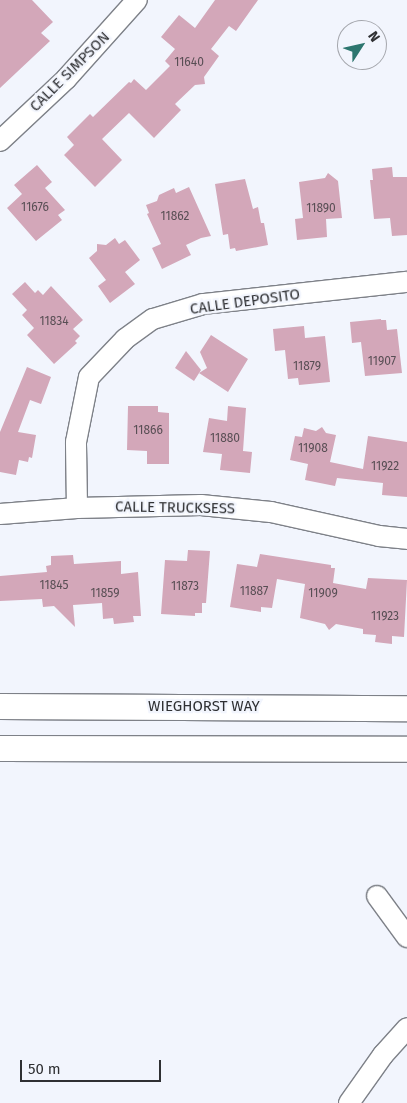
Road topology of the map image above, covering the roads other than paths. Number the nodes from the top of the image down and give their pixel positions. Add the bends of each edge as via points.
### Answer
1 (137, 0) edge
2 (0, 141) edge
3 (407, 282) edge
4 (77, 508) junction
5 (0, 514) edge
6 (407, 539) edge
7 (0, 706) edge
8 (407, 708) edge
9 (0, 748) edge
10 (407, 749) edge
11 (378, 896) dead end
12 (407, 937) edge
13 (407, 1028) edge
14 (349, 1103) edge

1 - 2 street, CALLE SIMPSON via 66,79
3 - 4 street, CALLE DEPOSITO via 203,304 153,319 124,339 89,377 76,442
4 - 5 street, CALLE TRUCKSESS
4 - 6 street, CALLE TRUCKSESS via 201,505 271,512 379,536
7 - 8 street, WIEGHORST WAY
9 - 10 street
11 - 12 street
13 - 14 street via 383,1054

